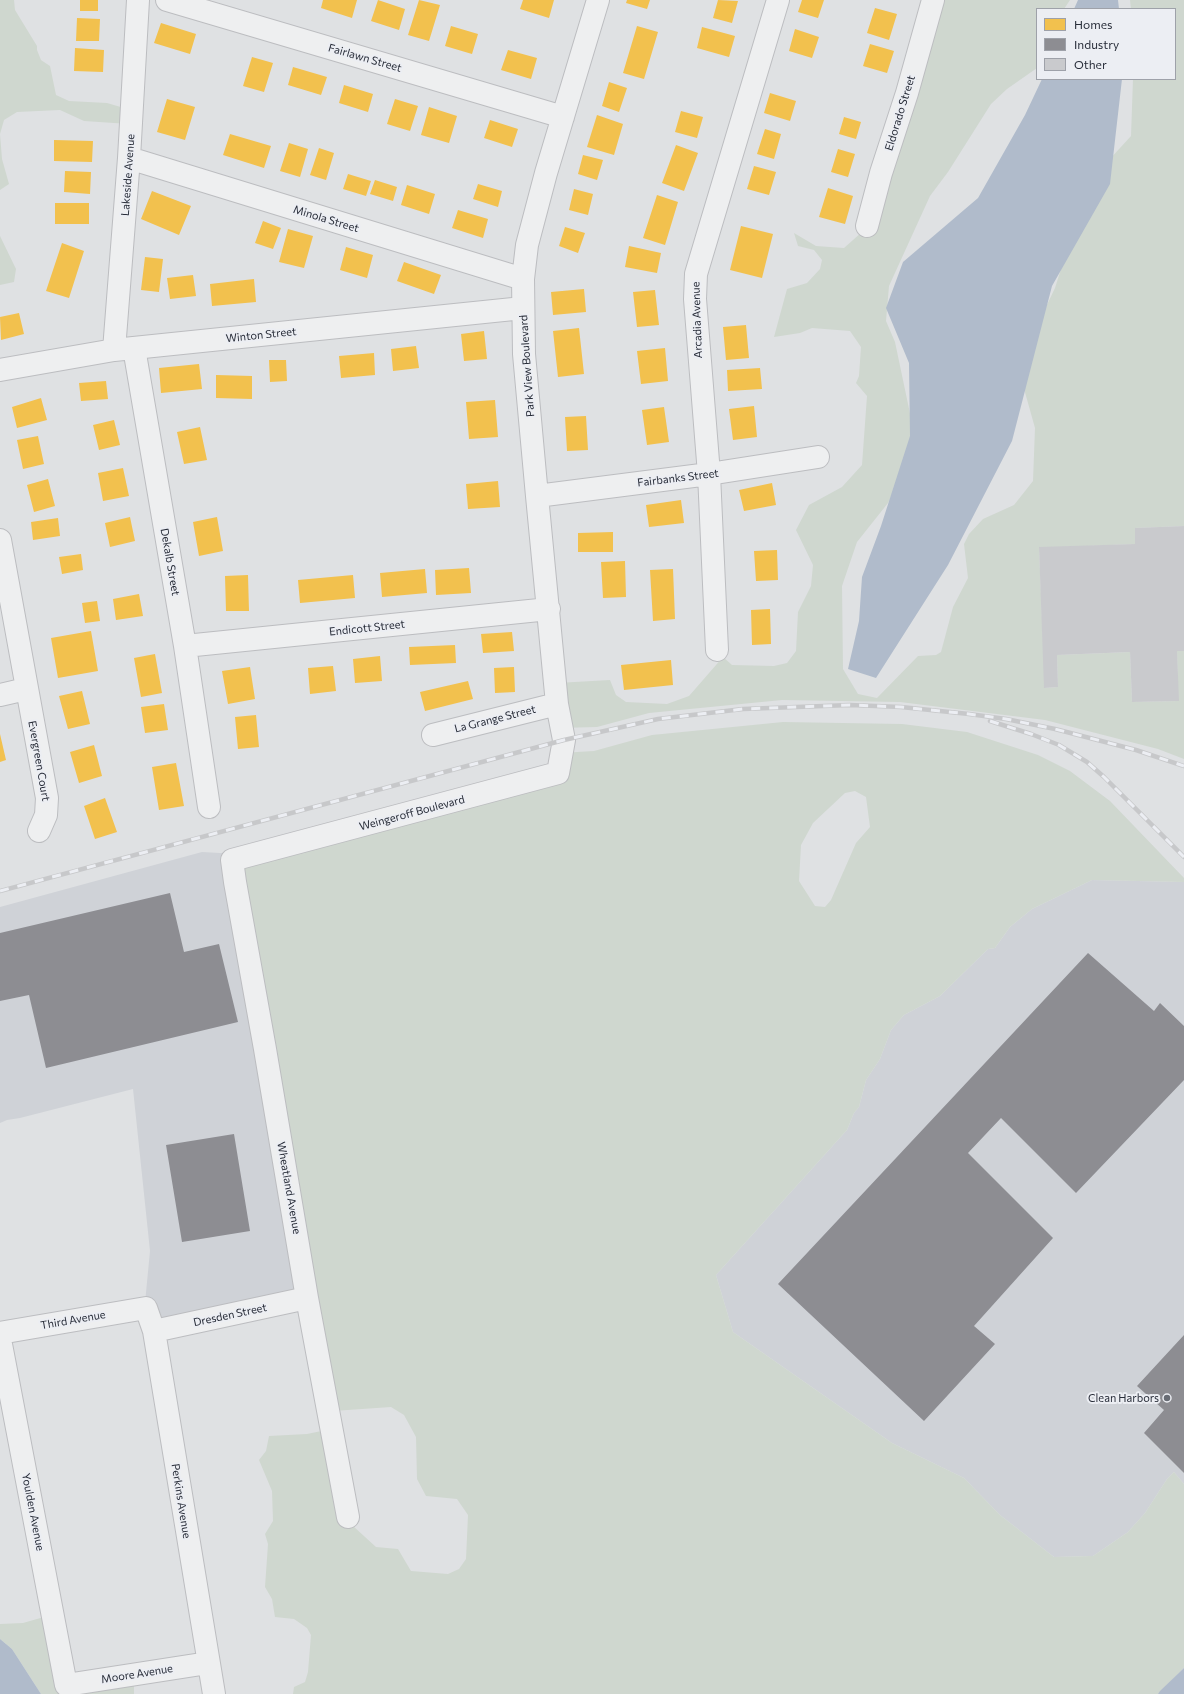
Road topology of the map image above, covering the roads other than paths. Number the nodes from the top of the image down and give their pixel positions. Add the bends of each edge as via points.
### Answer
1 (138, 0) edge
2 (167, 0) edge
3 (598, 0) edge
4 (778, 0) edge
5 (933, 0) edge
6 (563, 116) junction
7 (129, 158) junction
8 (867, 226) dead end
9 (523, 279) junction
10 (523, 308) junction
11 (124, 349) junction
12 (0, 370) edge
13 (818, 457) dead end
14 (709, 474) junction
15 (536, 496) junction
16 (0, 540) edge
17 (549, 609) junction
18 (185, 646) junction
19 (717, 650) dead end
20 (26, 689) junction
21 (0, 695) edge
22 (557, 704) junction
23 (433, 735) dead end
24 (564, 740) joint
25 (209, 808) dead end
26 (39, 831) dead end
27 (232, 860) joint
28 (307, 1298) junction
29 (146, 1308) joint
30 (154, 1331) junction
31 (0, 1333) edge
32 (0, 1339) edge
33 (348, 1517) dead end
34 (208, 1662) junction
35 (66, 1685) joint
36 (214, 1694) edge

1 - 7 street, Lakeside Avenue
2 - 6 street, Fairlawn Street
3 - 6 street, Park View Boulevard
4 - 14 street, Arcadia Avenue via 696,274 698,352
5 - 8 street, Eldorado Street
6 - 9 street, Park View Boulevard via 527,245
7 - 9 street, Minola Street
7 - 11 street, Lakeside Avenue
9 - 10 street, Park View Boulevard
10 - 11 street, Winton Street
10 - 15 street, Park View Boulevard via 524,354
11 - 12 street, Winton Street
11 - 18 street, Dekalb Street
13 - 14 street, Fairbanks Street
14 - 15 street, Fairbanks Street
14 - 19 street, Arcadia Avenue
15 - 17 street, Park View Boulevard
16 - 20 street, Evergreen Court
17 - 18 street, Endicott Street
17 - 22 street, Park View Boulevard
18 - 25 street, Dekalb Street
20 - 21 street
20 - 26 street, Evergreen Court via 47,798 46,815
22 - 23 street, La Grange Street
22 - 24 street, Park View Boulevard
24 - 27 street, Weingeroff Boulevard via 558,773 548,777
27 - 28 street, Wheatland Avenue
28 - 30 street, Dresden Street
28 - 33 street, Wheatland Avenue
29 - 30 street, Perkins Avenue
29 - 31 street, Third Avenue
30 - 34 street, Perkins Avenue
32 - 35 street, Youlden Avenue
34 - 35 street, Moore Avenue
34 - 36 street, Perkins Avenue

